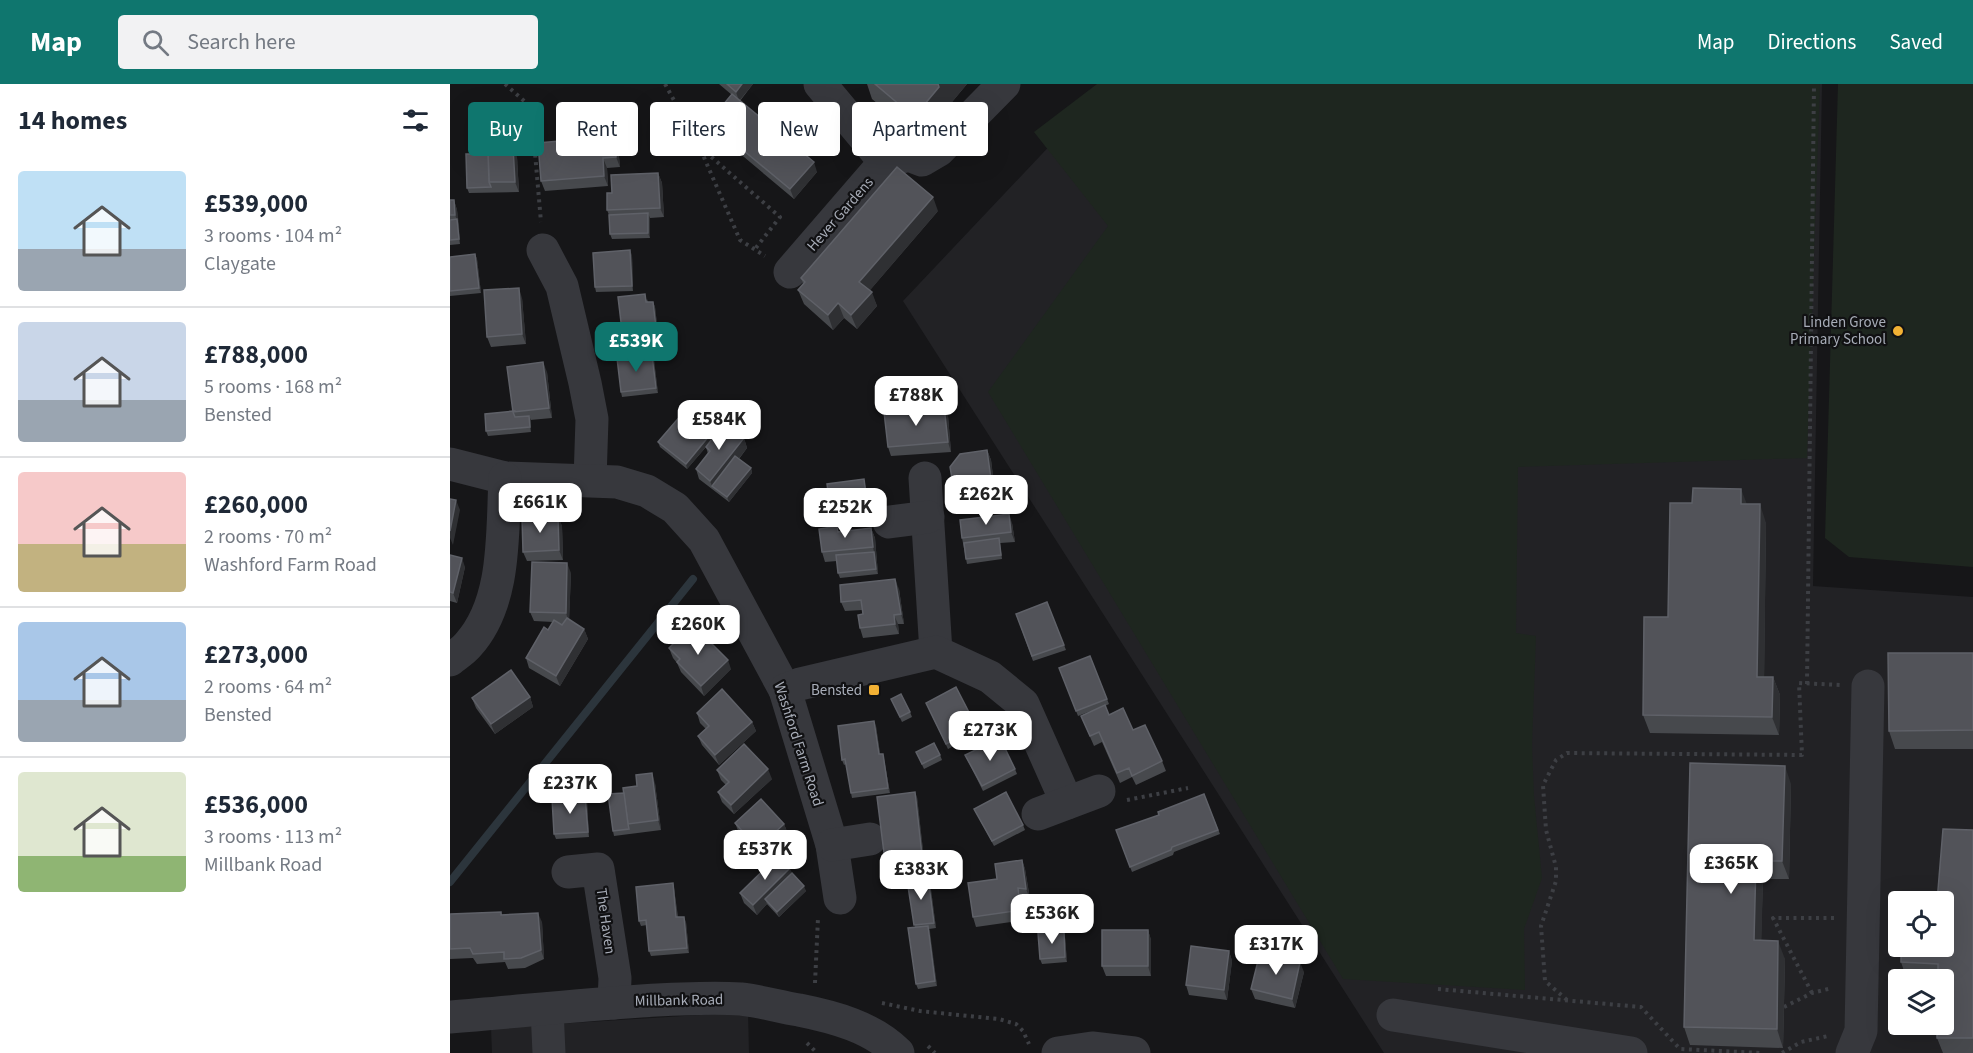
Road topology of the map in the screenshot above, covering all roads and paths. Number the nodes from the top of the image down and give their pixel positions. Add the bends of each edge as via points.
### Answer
1 (505, 84) edge
2 (665, 84) edge
3 (820, 84) edge
4 (1004, 84) edge
5 (1814, 84) edge
6 (675, 102) edge
7 (703, 156) edge
8 (710, 156) edge
9 (885, 162) junction
10 (543, 249) joint
11 (755, 249) junction
12 (790, 272) joint
13 (450, 464) edge
14 (505, 478) junction
15 (925, 478) dead end
16 (590, 480) junction
17 (928, 517) junction
18 (889, 522) dead end
19 (936, 652) junction
20 (450, 660) edge
21 (1807, 684) junction
22 (1868, 686) joint
23 (785, 690) junction
24 (1099, 791) dead end
25 (870, 839) dead end
26 (832, 845) junction
27 (568, 872) dead end
28 (840, 898) joint
29 (1864, 918) junction
30 (1862, 982) junction
31 (1812, 993) junction
32 (1567, 1000) dead end
33 (614, 1003) junction
34 (1784, 1007) dead end
35 (903, 1008) dead end
36 (547, 1009) junction
37 (806, 1012) junction
38 (1393, 1015) dead end
39 (450, 1017) edge
40 (1856, 1046) edge
41 (549, 1053) edge
42 (898, 1053) edge
43 (1033, 1053) edge
44 (1058, 1053) edge
45 (1134, 1053) edge
46 (1631, 1053) edge
47 (1782, 1053) edge

1 - 10 path via 531,107
2 - 6 path
3 - 9 street
4 - 9 street via 939,150 922,160 909,155
5 - 21 path
7 - 11 path via 740,240
8 - 11 path via 780,217
9 - 12 street, Hever Gardens
10 - 16 street via 562,286 585,383 592,419
11 - 12 path
13 - 14 street, Washford Farm Road
14 - 16 street, Washford Farm Road
14 - 20 street via 497,584 487,616 468,645
15 - 17 street
16 - 23 street, Washford Farm Road via 617,482 647,491 675,508 704,540
17 - 18 street
17 - 19 street
19 - 23 street
19 - 24 street via 990,677 1023,704 1053,808
21 - 22 path
21 - 32 path via 1799,683 1802,755 1567,753 1556,760 1543,785 1546,830 1556,881 1540,926 1545,981
22 - 29 street
23 - 26 street, Washford Farm Road
25 - 26 street
26 - 28 street, Washford Farm Road
27 - 33 street, The Haven via 598,869 615,978
28 - 37 path via 819,900 815,982
29 - 30 street
29 - 31 path via 1773,918
30 - 31 path
30 - 40 street via 1861,1031
31 - 34 path
33 - 36 street, Millbank Road
33 - 37 street, Millbank Road via 742,999
35 - 43 path via 1016,1024
36 - 39 street, Millbank Road
36 - 41 street
37 - 42 street, Millbank Road via 874,1034
38 - 46 street
40 - 47 path via 1828,1035 1801,1042
44 - 45 street via 1092,1048

